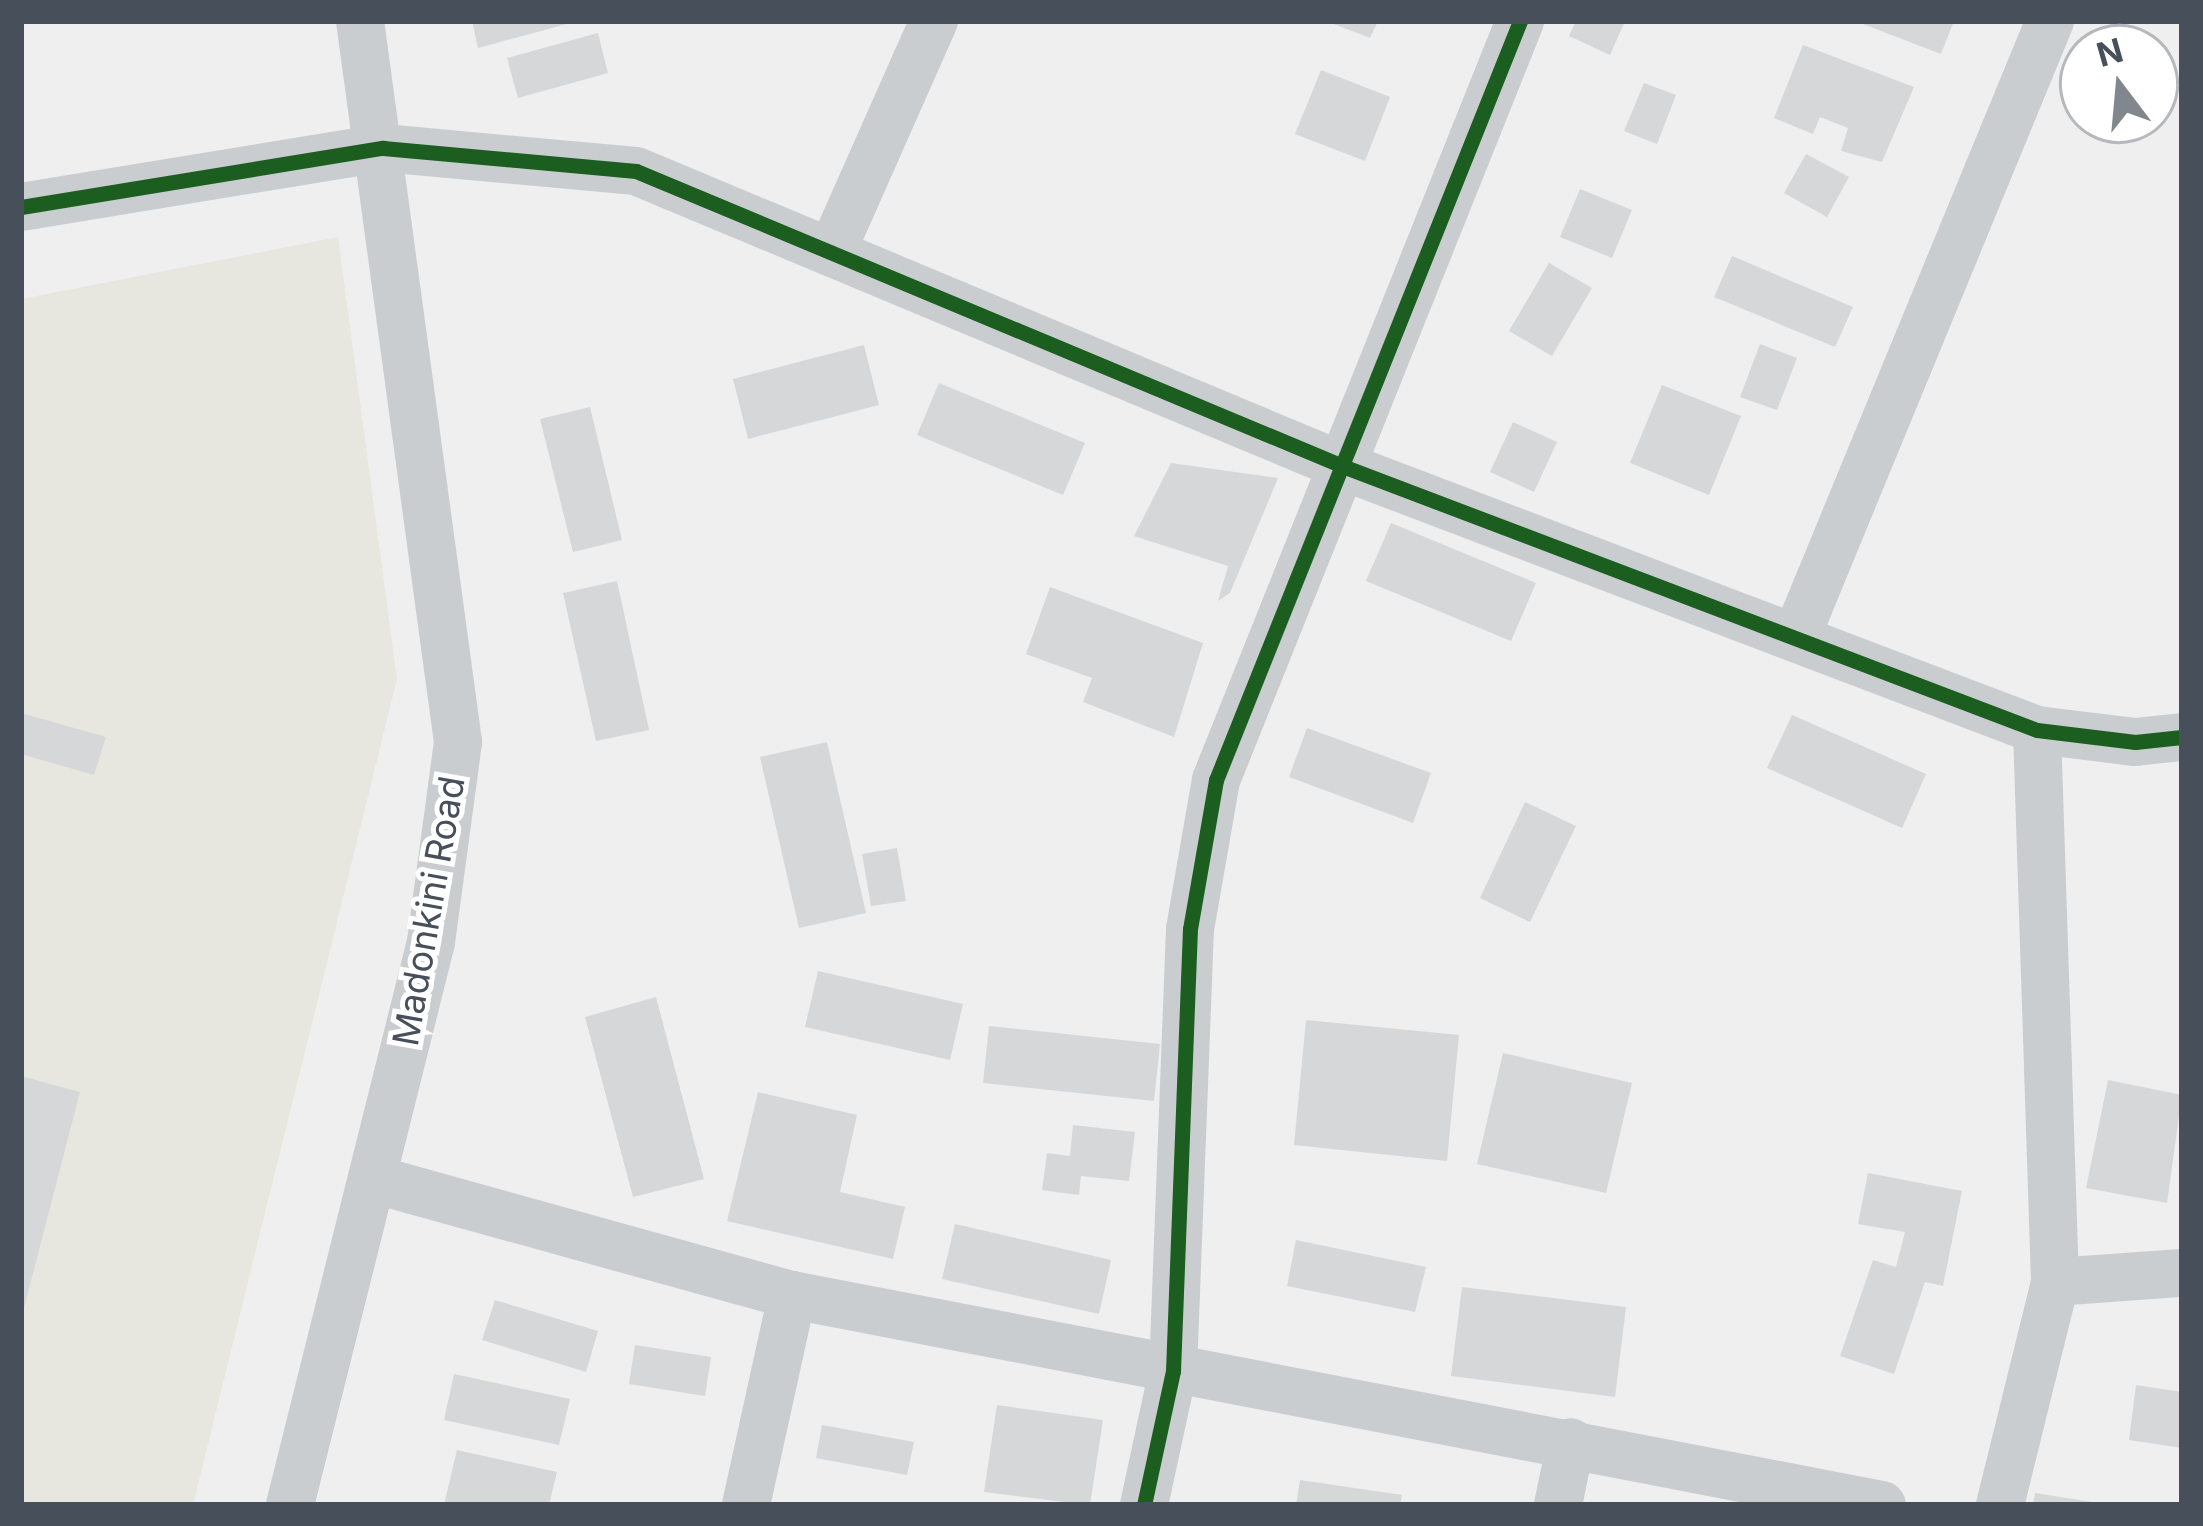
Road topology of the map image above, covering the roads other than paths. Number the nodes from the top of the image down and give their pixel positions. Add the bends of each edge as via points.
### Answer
1 (360, 21) edge
2 (934, 21) edge
3 (1520, 21) edge
4 (2050, 21) edge
5 (382, 148) junction
6 (21, 207) edge
7 (832, 251) junction
8 (1345, 467) junction
9 (1797, 635) junction
10 (2037, 730) junction
11 (2182, 737) edge
12 (373, 1179) junction
13 (2182, 1273) edge
14 (2055, 1282) junction
15 (792, 1295) junction
16 (1173, 1371) junction
17 (1571, 1442) junction
18 (290, 1505) edge
19 (746, 1505) edge
20 (1144, 1505) edge
21 (1558, 1505) edge
22 (1882, 1505) edge
23 (2000, 1505) edge

1 - 5 street, Madonkini Road
2 - 7 street
3 - 8 street
4 - 9 street
5 - 6 street
5 - 7 street via 636,171
5 - 12 street, Madonkini Road via 458,742 431,942
7 - 8 street
8 - 9 street
8 - 16 street via 1216,780 1190,929
9 - 10 street
10 - 11 street via 2135,742
10 - 14 street
12 - 15 street
12 - 18 street, Madonkini Road
13 - 14 street
14 - 23 street
15 - 16 street
15 - 19 street
16 - 17 street
16 - 20 street
17 - 21 street
17 - 22 street

